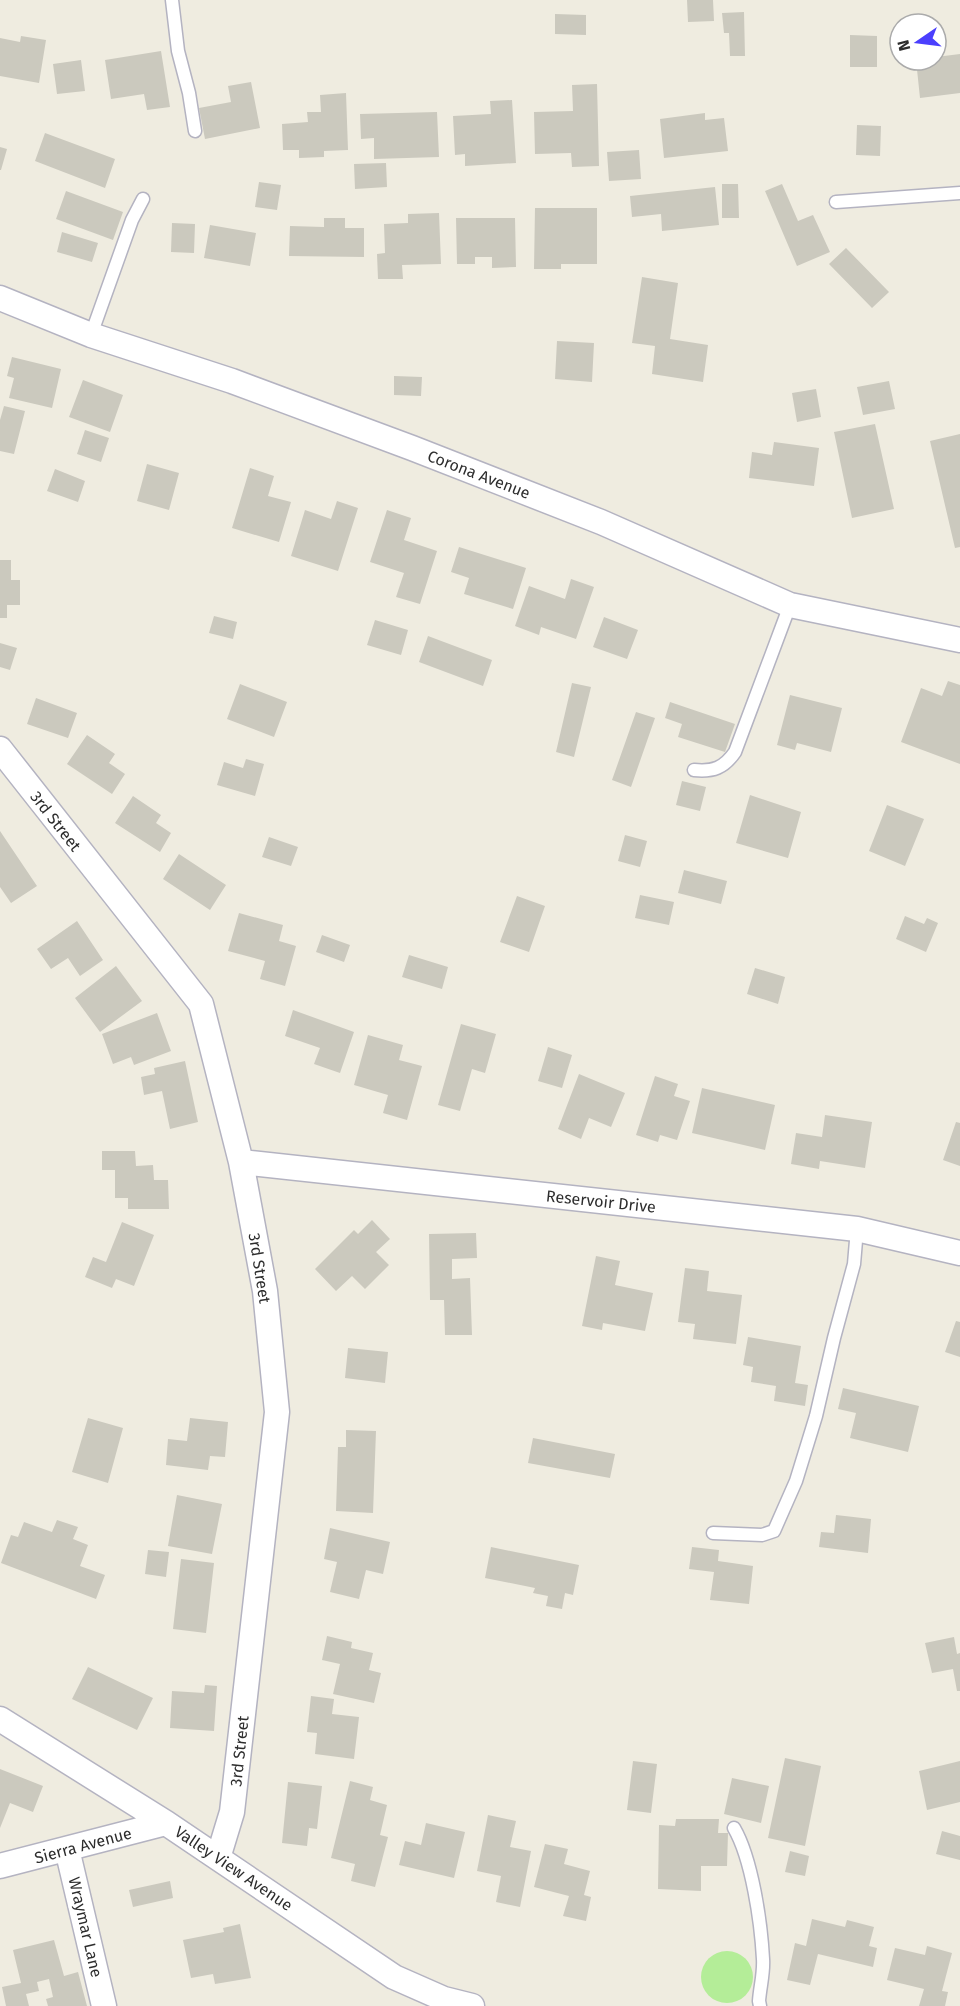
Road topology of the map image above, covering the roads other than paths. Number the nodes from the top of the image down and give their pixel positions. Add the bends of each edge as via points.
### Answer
1 (172, 0) edge
2 (195, 131) dead end
3 (960, 193) edge
4 (142, 199) dead end
5 (836, 202) dead end
6 (0, 298) edge
7 (91, 335) junction
8 (790, 605) junction
9 (960, 640) edge
10 (0, 749) edge
11 (694, 770) dead end
12 (241, 1162) junction
13 (857, 1229) junction
14 (960, 1252) edge
15 (713, 1533) dead end
16 (0, 1719) edge
17 (166, 1823) junction
18 (734, 1828) dead end
19 (67, 1849) junction
20 (219, 1858) junction
21 (0, 1866) edge
22 (104, 2006) edge
23 (472, 2006) edge
24 (760, 2006) edge

1 - 2 lane
3 - 5 lane
4 - 7 lane
6 - 7 street, Corona Avenue
7 - 8 street, Corona Avenue via 232,381 412,448 601,522
8 - 9 street, Corona Avenue
8 - 11 lane via 735,752 719,768
10 - 12 street, 3rd Street via 201,1004
12 - 13 street, Reservoir Drive
12 - 20 street, 3rd Street via 265,1291 277,1412 232,1812
13 - 14 street, Reservoir Drive
13 - 15 lane via 854,1264 816,1416 796,1481 774,1531 762,1535
16 - 17 street, Valley View Avenue
17 - 19 street, Sierra Avenue
17 - 20 street, Valley View Avenue
18 - 24 lane via 746,1854 756,1902 763,1960
19 - 21 street, Sierra Avenue
19 - 22 street, Wraymar Lane
20 - 23 street, Valley View Avenue via 394,1977 444,1999

